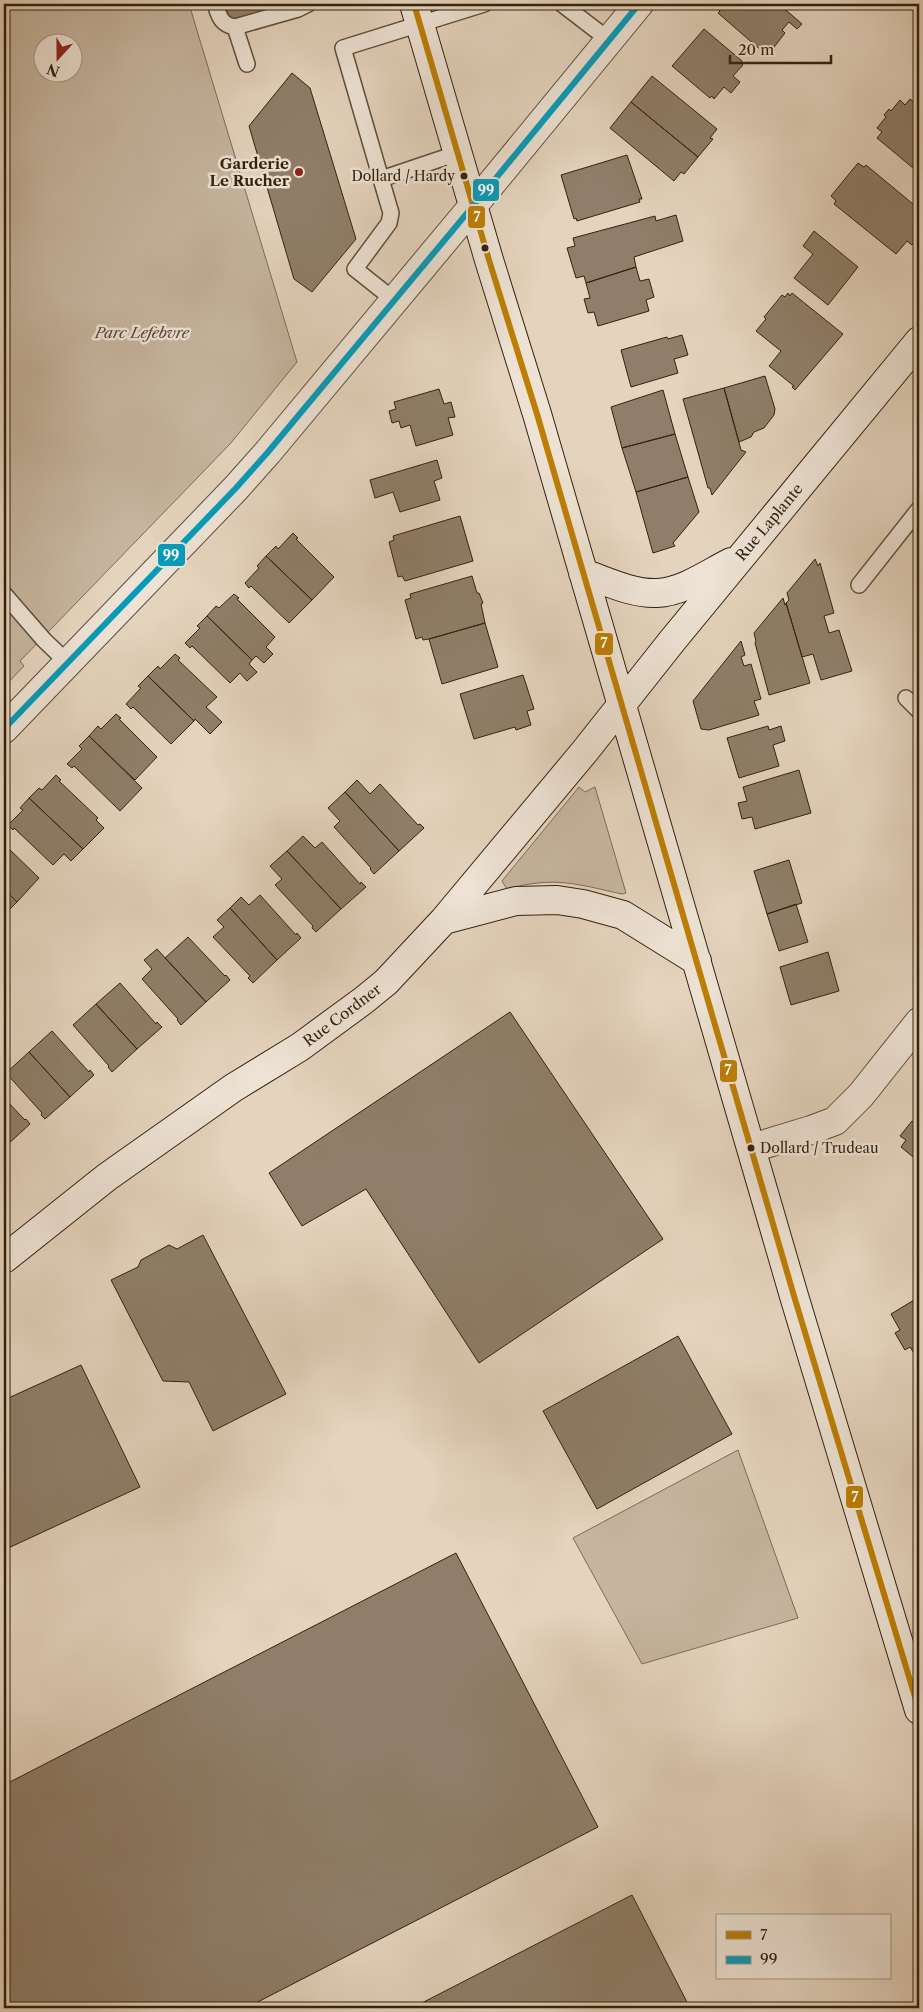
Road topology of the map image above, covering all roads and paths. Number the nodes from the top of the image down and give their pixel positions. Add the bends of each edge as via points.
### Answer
1 (215, 4) edge
2 (308, 4) edge
3 (483, 4) edge
4 (562, 4) edge
5 (639, 4) edge
6 (417, 14) edge
7 (235, 27) junction
8 (609, 40) junction
9 (247, 64) dead end
10 (458, 153) junction
11 (381, 179) junction
12 (473, 206) junction
13 (394, 300) junction
14 (919, 341) edge
15 (919, 509) edge
16 (740, 558) junction
17 (583, 572) junction
18 (859, 585) dead end
19 (4, 594) edge
20 (68, 663) junction
21 (906, 698) dead end
22 (621, 706) junction
23 (919, 711) edge
24 (4, 728) edge
25 (444, 920) junction
26 (697, 961) junction
27 (919, 1022) edge
28 (752, 1148) junction
29 (4, 1259) edge
30 (919, 1710) edge

1 - 7 lane via 221,20
2 - 7 lane
3 - 6 lane
4 - 8 lane
5 - 8 street
6 - 10 street
6 - 11 lane via 343,48
7 - 9 lane
8 - 12 street
10 - 11 lane
10 - 12 street
11 - 13 lane via 391,213 389,223 356,269
12 - 13 street
12 - 17 street
13 - 20 street via 236,488
14 - 16 street, Rue Laplante
15 - 18 lane
16 - 17 street via 684,586 657,593 637,591
16 - 22 street, Rue Laplante
17 - 22 street
19 - 20 lane
20 - 24 street
21 - 23 lane
22 - 25 street, Rue Cordner
22 - 26 street
25 - 26 street via 516,901 557,900 583,904 623,915
25 - 29 street, Rue Cordner via 386,982 364,1000 130,1160
26 - 28 street
27 - 28 street via 861,1095 835,1120
28 - 30 street

